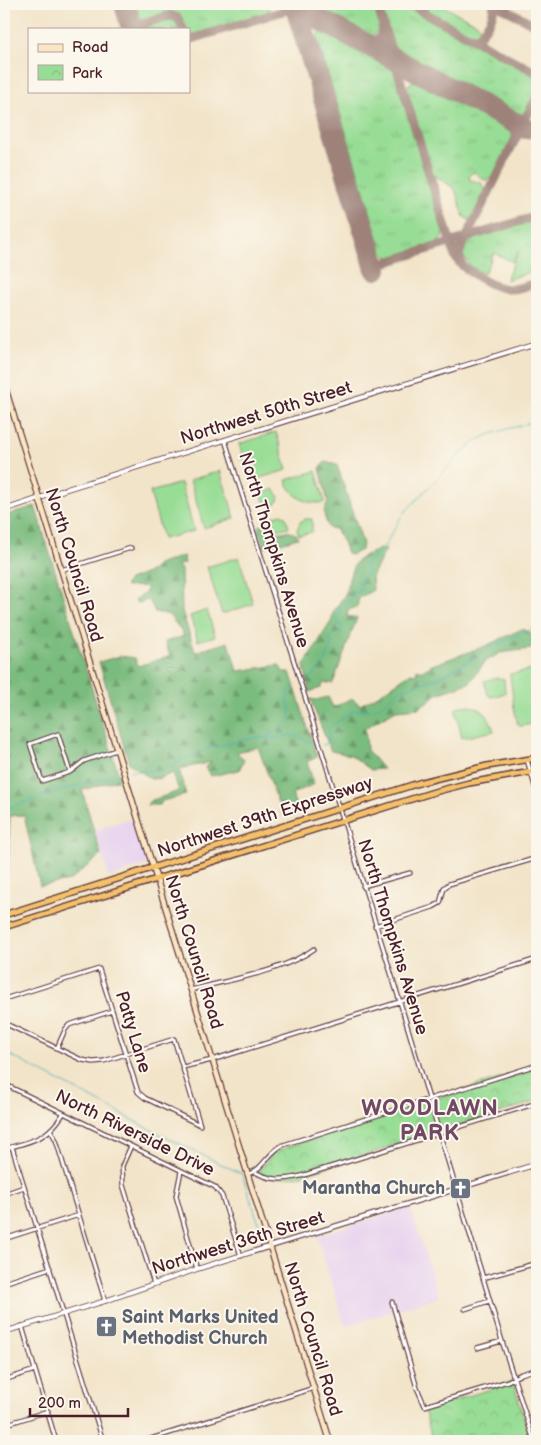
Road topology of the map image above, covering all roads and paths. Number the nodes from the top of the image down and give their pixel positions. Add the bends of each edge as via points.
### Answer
1 (537, 343) edge
2 (4, 384) edge
3 (225, 440) junction
4 (39, 498) junction
5 (4, 510) edge
6 (132, 548) dead end
7 (61, 570) junction
8 (116, 750) junction
9 (537, 758) edge
10 (527, 759) junction
11 (537, 771) edge
12 (70, 772) junction
13 (531, 772) junction
14 (442, 777) junction
15 (446, 788) junction
16 (537, 793) edge
17 (339, 808) junction
18 (342, 820) junction
19 (537, 858) edge
20 (154, 867) junction
21 (410, 873) dead end
22 (157, 879) junction
23 (363, 886) junction
24 (4, 915) edge
25 (375, 926) junction
26 (4, 927) edge
27 (314, 949) dead end
28 (537, 959) edge
29 (191, 990) junction
30 (4, 999) edge
31 (400, 1002) junction
32 (112, 1011) junction
33 (4, 1023) edge
34 (57, 1048) junction
35 (125, 1054) junction
36 (212, 1060) junction
37 (537, 1065) edge
38 (183, 1068) junction
39 (6, 1085) edge
40 (4, 1094) edge
41 (428, 1099) junction
42 (537, 1103) edge
43 (63, 1114) junction
44 (51, 1131) junction
45 (439, 1134) junction
46 (131, 1146) junction
47 (12, 1147) junction
48 (4, 1149) edge
49 (537, 1164) edge
50 (182, 1171) junction
51 (256, 1172) junction
52 (248, 1174) junction
53 (24, 1187) junction
54 (456, 1189) junction
55 (4, 1194) edge
56 (79, 1215) junction
57 (38, 1228) junction
58 (4, 1239) edge
59 (270, 1247) junction
60 (242, 1256) junction
61 (537, 1263) edge
62 (50, 1268) junction
63 (197, 1269) junction
64 (483, 1278) junction
65 (4, 1283) edge
66 (154, 1284) junction
67 (105, 1301) junction
68 (489, 1301) junction
69 (392, 1302) dead end
70 (465, 1308) dead end
71 (64, 1313) junction
72 (22, 1326) junction
73 (4, 1332) edge
74 (502, 1341) junction
75 (477, 1348) dead end
76 (537, 1369) edge
77 (35, 1370) junction
78 (514, 1378) junction
79 (4, 1380) edge
80 (314, 1388) junction
81 (48, 1411) junction
82 (4, 1425) edge
83 (56, 1441) edge
84 (103, 1441) edge
85 (144, 1441) edge
86 (330, 1441) edge
87 (534, 1441) edge

1 - 3 street, Northwest 50th Street
2 - 4 main road, North Council Road
3 - 4 street, Northwest 50th Street
3 - 17 street, North Thompkins Avenue
4 - 5 street, Northwest 50th Street
4 - 7 main road, North Council Road
6 - 7 street
7 - 8 main road, North Council Road
8 - 12 street via 84,761
8 - 20 main road, North Council Road
9 - 10 highway, Northwest 39th Expressway
10 - 13 street
10 - 14 highway, Northwest 39th Expressway
11 - 13 highway, Northwest 39th Expressway
12 - 12 street via 42,781 30,744 58,734
13 - 15 highway, Northwest 39th Expressway
13 - 16 street
14 - 15 highway
14 - 17 highway, Northwest 39th Expressway
15 - 18 highway, Northwest 39th Expressway
17 - 18 street, North Thompkins Avenue
17 - 20 highway, Northwest 39th Expressway
18 - 22 highway, Northwest 39th Expressway
18 - 23 street, North Thompkins Avenue
19 - 25 street via 449,884 444,888 440,903 433,907
20 - 22 main road, North Council Road
20 - 24 highway, Northwest 39th Expressway
21 - 23 street
22 - 26 highway, Northwest 39th Expressway
22 - 29 main road, North Council Road
23 - 25 street, North Thompkins Avenue
25 - 31 street, North Thompkins Avenue
27 - 29 street via 289,963
28 - 31 street
29 - 36 main road, North Council Road
30 - 32 street, Patty Lane via 99,969
31 - 36 street
31 - 41 street, North Thompkins Avenue
32 - 34 street via 69,1025
32 - 35 street, Patty Lane
33 - 34 street
34 - 35 street via 92,1062
35 - 38 street via 174,1039
35 - 38 street, Patty Lane via 138,1092 200,1124
36 - 38 street
36 - 52 main road, North Council Road
37 - 41 street
39 - 40 street
39 - 43 street, North Riverside Drive
41 - 45 street, North Thompkins Avenue
41 - 51 street via 283,1145 269,1154
42 - 45 street
43 - 44 street
43 - 46 street, North Riverside Drive
44 - 47 street
44 - 56 street
45 - 51 street via 301,1176 277,1180
45 - 54 street, North Thompkins Avenue
46 - 50 street, North Riverside Drive
46 - 66 street via 122,1166 123,1185
47 - 48 street
47 - 53 street
49 - 54 street, Northwest 36th Street
50 - 60 street, North Riverside Drive via 219,1191
50 - 63 street via 176,1196
51 - 52 street
52 - 59 main road, North Council Road
53 - 55 street
53 - 57 street
54 - 59 street, Northwest 36th Street
54 - 64 street, North Thompkins Avenue
56 - 57 street
56 - 67 street
57 - 58 street
57 - 62 street
59 - 60 street, Northwest 36th Street
59 - 80 main road, North Council Road
60 - 63 street, Northwest 36th Street
61 - 64 street
62 - 65 street
62 - 71 street
63 - 66 street, Northwest 36th Street
64 - 68 street, North Thompkins Avenue
66 - 67 street, Northwest 36th Street
67 - 71 street, Northwest 36th Street
68 - 70 street
68 - 74 street, North Thompkins Avenue
69 - 78 street via 425,1406
71 - 72 street, Northwest 36th Street
71 - 84 street
72 - 73 street, Northwest 36th Street
72 - 77 street
74 - 75 street
74 - 78 street, North Thompkins Avenue
76 - 78 street
77 - 79 street
77 - 81 street
78 - 87 street, North Thompkins Avenue
80 - 85 street
80 - 86 main road, North Council Road
81 - 82 street
81 - 83 street

